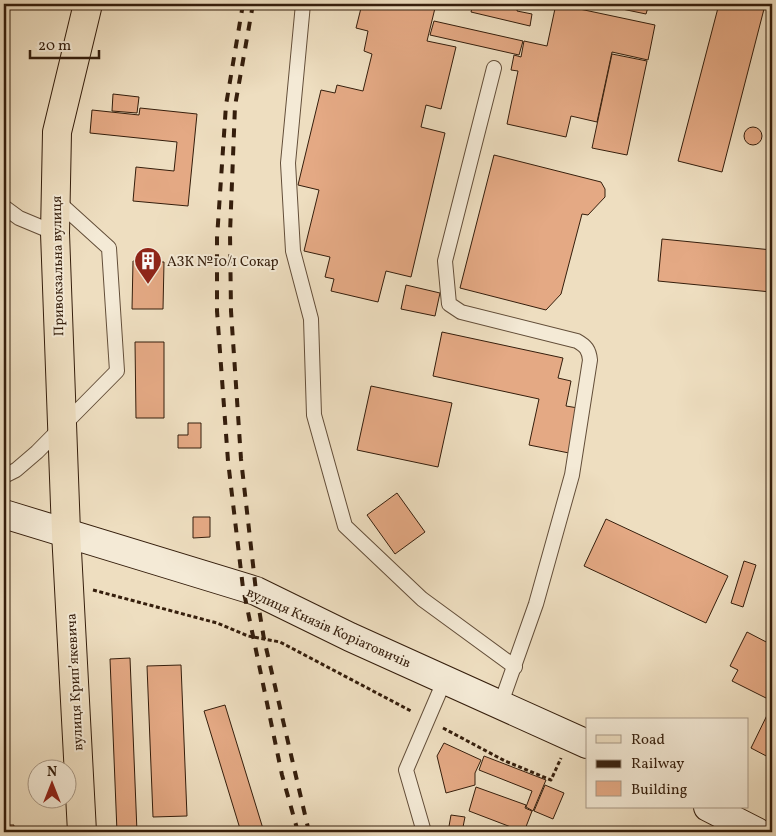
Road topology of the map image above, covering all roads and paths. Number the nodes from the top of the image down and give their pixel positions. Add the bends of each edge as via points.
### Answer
1 (88, 4) edge
2 (303, 4) edge
3 (494, 68) dead end
4 (55, 200) junction
5 (4, 207) edge
6 (55, 233) junction
7 (62, 424) junction
8 (4, 476) edge
9 (4, 514) edge
10 (66, 532) junction
11 (90, 589) dead end
12 (515, 667) junction
13 (445, 679) junction
14 (500, 706) junction
15 (428, 720) junction
16 (579, 740) edge
17 (710, 808) edge
18 (82, 832) edge
19 (424, 832) edge
20 (757, 832) edge

1 - 4 main road, Привокзальна вулиця via 58,132
2 - 12 lane via 288,163 293,251 311,319 314,415 345,526 422,599
3 - 12 lane via 445,261 449,304 460,312 577,341 585,345 590,360 572,475
4 - 6 main road, Привокзальна вулиця
4 - 7 lane via 110,248 117,372
5 - 6 lane via 19,218
6 - 7 main road, Привокзальна вулиця
7 - 8 lane via 16,470
7 - 10 main road, Привокзальна вулиця
9 - 10 main road, вулиця Князів Коріатовичів
10 - 13 main road, вулиця Князів Коріатовичів via 256,591
10 - 18 main road, вулиця Крипʼякевича
11 - 15 path via 217,623 248,636 280,642
12 - 14 lane
13 - 14 main road, вулиця Князів Коріатовичів
13 - 15 lane
14 - 16 main road, вулиця Князів Коріатовичів
15 - 16 path via 505,761 551,780
15 - 19 lane via 406,770
17 - 20 main road

